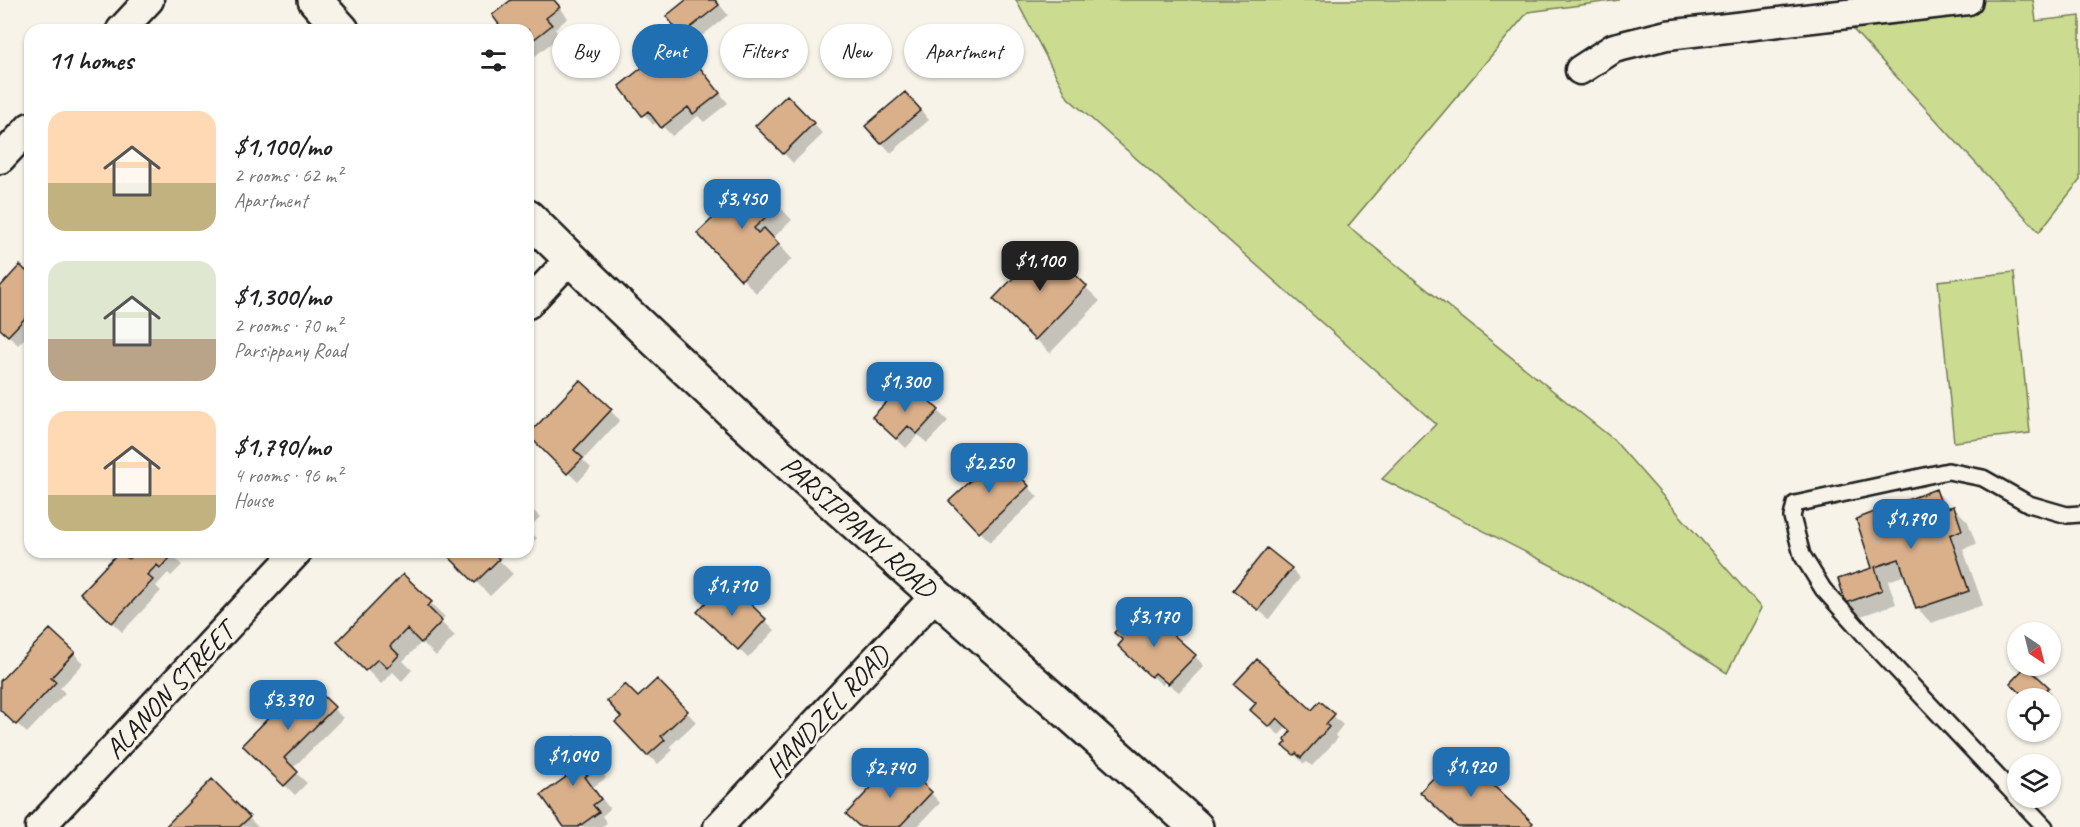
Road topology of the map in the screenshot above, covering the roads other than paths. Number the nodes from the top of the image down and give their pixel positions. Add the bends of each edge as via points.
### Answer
1 (149, 0) edge
2 (315, 0) edge
3 (1968, 0) edge
4 (127, 24) edge
5 (337, 24) edge
6 (1580, 70) dead end
7 (24, 133) edge
8 (0, 159) edge
9 (534, 223) edge
10 (570, 259) junction
11 (534, 298) edge
12 (2080, 514) edge
13 (291, 558) edge
14 (936, 595) junction
15 (40, 827) edge
16 (718, 827) edge
17 (1196, 827) edge
18 (2045, 827) edge

1 - 4 street
2 - 5 main road
3 - 6 street via 1667,35 1614,48
7 - 8 street
9 - 10 main road, PARSIPPANY ROAD
10 - 11 street
10 - 14 main road, PARSIPPANY ROAD via 812,486
12 - 18 lane via 2067,515 2029,504 1983,478 1948,471 1796,504 1792,517 1802,555 1823,589
13 - 15 street, ALANON STREET
14 - 16 street, HANDZEL ROAD
14 - 17 main road, PARSIPPANY ROAD

